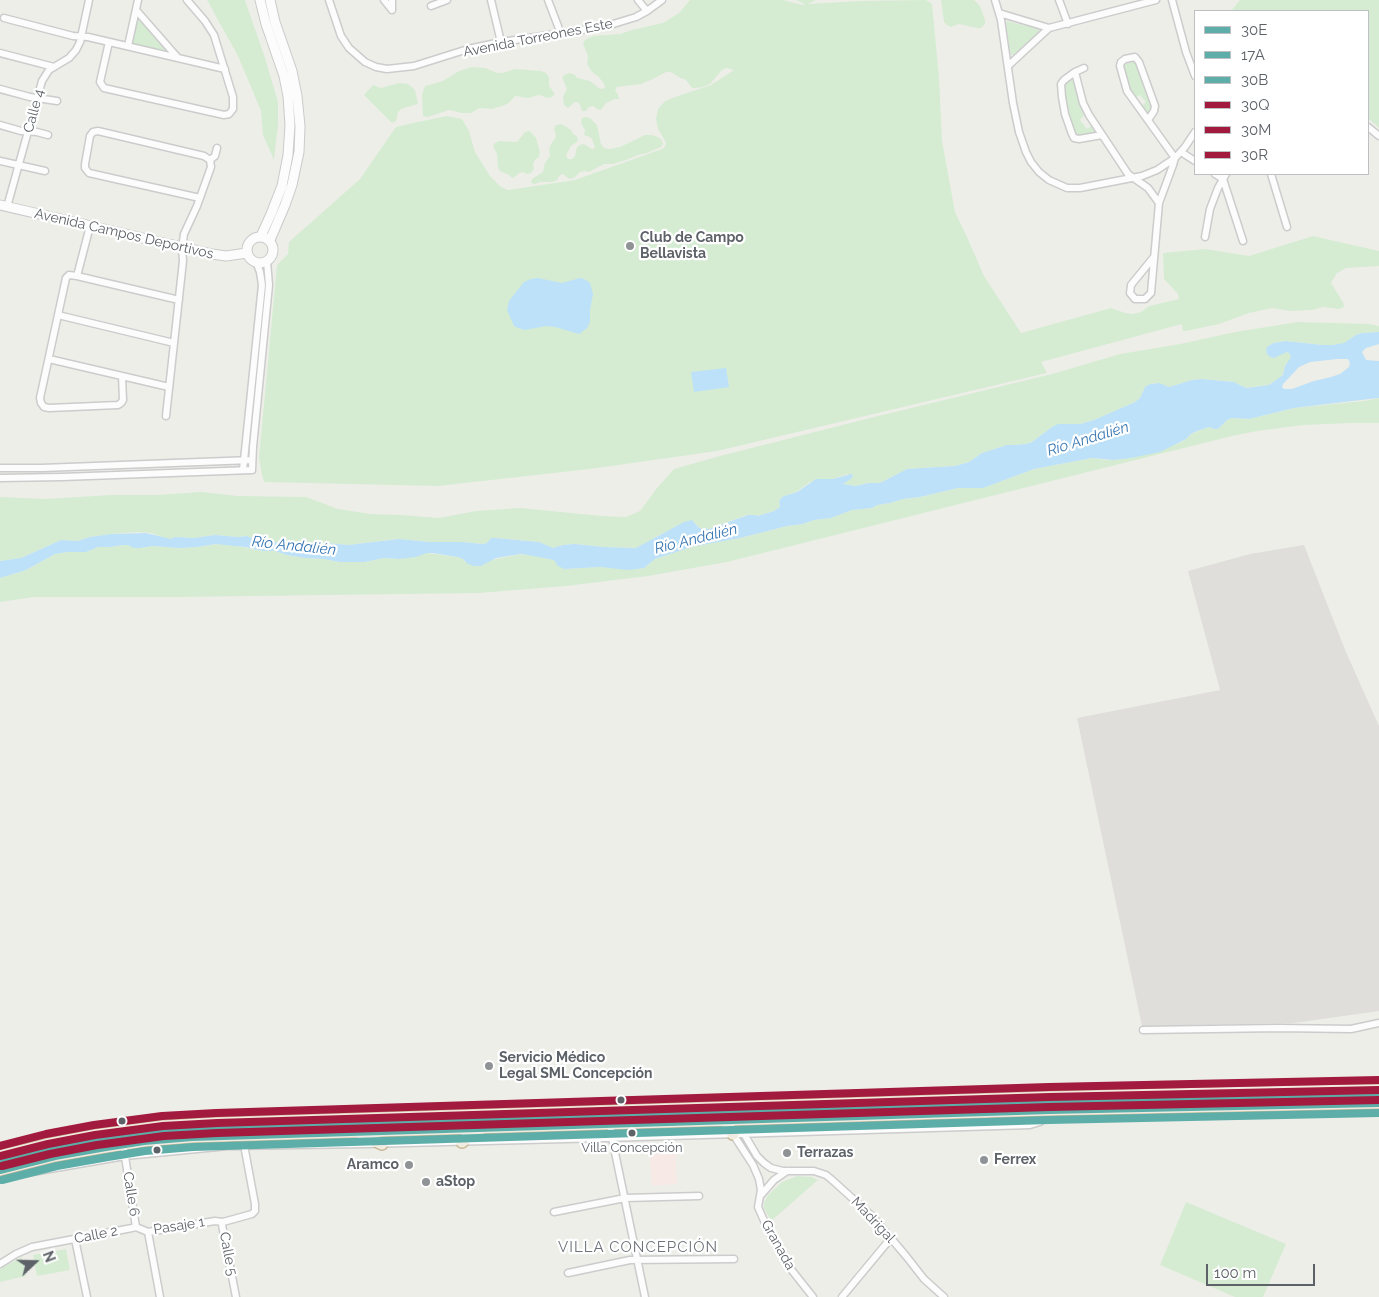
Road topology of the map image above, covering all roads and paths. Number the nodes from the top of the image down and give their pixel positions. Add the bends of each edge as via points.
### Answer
1 (87, 0) edge
2 (138, 0) edge
3 (187, 0) edge
4 (260, 0) edge
5 (270, 0) edge
6 (328, 0) edge
7 (384, 0) edge
8 (392, 0) edge
9 (491, 0) edge
10 (548, 0) edge
11 (638, 0) edge
12 (662, 0) edge
13 (995, 0) edge
14 (1059, 0) edge
15 (1156, 0) edge
16 (1172, 0) edge
17 (443, 1) edge
18 (431, 6) dead end
19 (136, 10) junction
20 (647, 11) junction
21 (999, 13) junction
22 (4, 18) dead end
23 (1068, 24) junction
24 (1049, 28) junction
25 (560, 34) junction
26 (81, 37) junction
27 (109, 42) junction
28 (501, 42) junction
29 (128, 46) junction
30 (0, 53) edge
31 (178, 58) junction
32 (1008, 66) junction
33 (54, 67) junction
34 (1084, 68) dead end
35 (225, 69) junction
36 (1075, 72) junction
37 (1194, 73) edge
38 (0, 89) edge
39 (37, 98) junction
40 (57, 101) dead end
41 (1148, 120) junction
42 (0, 125) edge
43 (1369, 128) edge
44 (28, 131) junction
45 (1194, 133) edge
46 (48, 135) dead end
47 (1102, 135) junction
48 (1379, 136) edge
49 (217, 148) dead end
50 (1181, 152) junction
51 (1175, 158) junction
52 (210, 160) junction
53 (1194, 160) edge
54 (0, 161) edge
55 (19, 165) junction
56 (45, 171) dead end
57 (1271, 175) edge
58 (1225, 176) edge
59 (1134, 178) junction
60 (200, 198) junction
61 (1159, 203) junction
62 (4, 206) edge
63 (90, 226) junction
64 (1287, 227) dead end
65 (1205, 237) dead end
66 (266, 238) junction
67 (1244, 241) dead end
68 (182, 248) junction
69 (248, 254) junction
70 (1153, 258) junction
71 (267, 261) junction
72 (256, 262) junction
73 (77, 276) junction
74 (178, 300) junction
75 (58, 315) junction
76 (174, 343) junction
77 (49, 359) junction
78 (122, 376) junction
79 (169, 387) junction
80 (166, 416) dead end
81 (244, 460) junction
82 (252, 460) junction
83 (0, 468) edge
84 (243, 470) junction
85 (0, 478) edge
86 (1379, 1023) edge
87 (1143, 1030) dead end
88 (1379, 1080) edge
89 (1362, 1090) junction
90 (1379, 1090) edge
91 (1379, 1103) edge
92 (1049, 1110) junction
93 (608, 1111) junction
94 (725, 1120) junction
95 (1040, 1122) joint
96 (610, 1124) junction
97 (485, 1128) junction
98 (121, 1131) junction
99 (355, 1132) junction
100 (738, 1134) junction
101 (612, 1138) junction
102 (462, 1142) junction
103 (382, 1144) junction
104 (244, 1145) junction
105 (124, 1150) junction
106 (0, 1156) edge
107 (0, 1170) edge
108 (788, 1171) junction
109 (27, 1173) dead end
110 (699, 1196) dead end
111 (760, 1196) junction
112 (625, 1198) junction
113 (554, 1212) dead end
114 (223, 1222) junction
115 (136, 1227) junction
116 (148, 1232) junction
117 (891, 1238) junction
118 (75, 1239) junction
119 (734, 1258) dead end
120 (638, 1260) junction
121 (0, 1264) edge
122 (568, 1273) dead end
123 (87, 1297) edge
124 (160, 1297) edge
125 (236, 1297) edge
126 (646, 1297) edge
127 (813, 1297) edge
128 (842, 1297) edge
129 (944, 1297) edge

1 - 26 street, Calle 4
2 - 19 street
3 - 35 street via 211,31
4 - 66 street via 284,76 290,125 282,186
5 - 66 street via 295,83 300,126 293,180 285,205
6 - 28 street, Avenida Torreones Este via 345,42 359,58 376,67 414,66
7 - 8 street via 392,10
9 - 28 street
10 - 25 street
11 - 20 street
12 - 20 street, Avenida Torreones Este
13 - 21 street
14 - 23 street
15 - 23 street
16 - 37 street
17 - 18 street
19 - 29 street
19 - 31 street
20 - 25 street, Avenida Torreones Este via 610,25
21 - 24 street
21 - 32 street
22 - 26 street
23 - 24 street
24 - 32 street
25 - 28 street, Avenida Torreones Este
26 - 27 street
26 - 33 street, Calle 4 via 73,54
27 - 29 street
27 - 35 street via 100,82 104,88 226,115 234,106
29 - 31 street
30 - 33 street
31 - 35 street
32 - 59 street via 1019,132 1028,157 1044,177 1073,188
33 - 39 street, Calle 4 via 43,78
34 - 36 street
36 - 47 street via 1084,107
36 - 47 street via 1061,86 1063,106 1072,134 1079,139
38 - 39 street
39 - 40 street
39 - 44 street, Calle 4
41 - 41 street via 1127,91 1120,66 1125,59 1134,57 1140,62 1155,106
41 - 51 street
42 - 44 street
43 - 48 street
44 - 46 street
44 - 55 street, Calle 4
45 - 50 street
47 - 59 street
49 - 52 street
50 - 51 street
50 - 53 street
51 - 59 street via 1157,170
51 - 61 street
52 - 60 street via 211,167
52 - 60 street via 98,131 90,136 85,164 89,173
54 - 55 street
55 - 56 street
55 - 62 street, Calle 4
57 - 64 street
58 - 65 street via 1210,208
58 - 67 street
59 - 61 street via 1148,188
60 - 68 street via 186,228
61 - 70 street
62 - 63 street, Avenida Campos Deportivos
63 - 68 street, Avenida Campos Deportivos
63 - 73 street
66 - 69 street via 255,237 250,241
66 - 71 street via 274,251
68 - 69 street, Avenida Campos Deportivos via 226,256
68 - 74 street
69 - 72 street
70 - 70 street via 1151,293 1145,299 1136,299 1130,293 1131,285
71 - 72 street
71 - 82 street via 269,285
72 - 81 street via 262,285
73 - 74 street
73 - 75 street via 69,275 64,280
74 - 76 street
75 - 76 street
75 - 77 street
76 - 79 street
77 - 78 street
77 - 78 street via 40,401 46,408 120,404 123,400
78 - 79 street
79 - 80 street
81 - 82 street
81 - 83 street
81 - 84 street
82 - 84 street via 252,470
84 - 85 street
86 - 87 street via 1351,1029
88 - 89 highway
89 - 90 highway
89 - 93 highway
91 - 92 highway
92 - 94 highway
92 - 95 highway
93 - 96 street
93 - 98 highway via 217,1123
94 - 96 highway
94 - 100 highway
95 - 100 street via 1030,1125
96 - 97 highway
96 - 101 street
97 - 99 highway
97 - 102 highway via 470,1134
98 - 105 street, Calle 6
98 - 106 highway
99 - 103 highway
99 - 105 highway via 192,1137
100 - 101 street
100 - 108 street, Madrigal via 764,1163
100 - 111 street, Granada via 761,1186
101 - 102 street
101 - 112 street
102 - 103 street
103 - 104 street
104 - 105 street
104 - 114 street, Calle 5 via 254,1213
105 - 107 highway via 55,1156
105 - 109 street
105 - 115 street, Calle 6
108 - 111 street via 774,1180
108 - 117 street, Madrigal via 814,1171 826,1175 863,1207
110 - 112 street
111 - 127 street, Granada via 758,1207 769,1232 790,1268
112 - 113 street
112 - 120 street
114 - 116 street, Pasaje 1
114 - 125 street, Calle 5
115 - 116 street, Pasaje 1
115 - 118 street, Calle 2
116 - 124 street
117 - 128 street
117 - 129 street, Madrigal via 924,1279
118 - 121 street, Calle 2 via 24,1250
118 - 123 street
119 - 120 street
120 - 122 street
120 - 126 street

